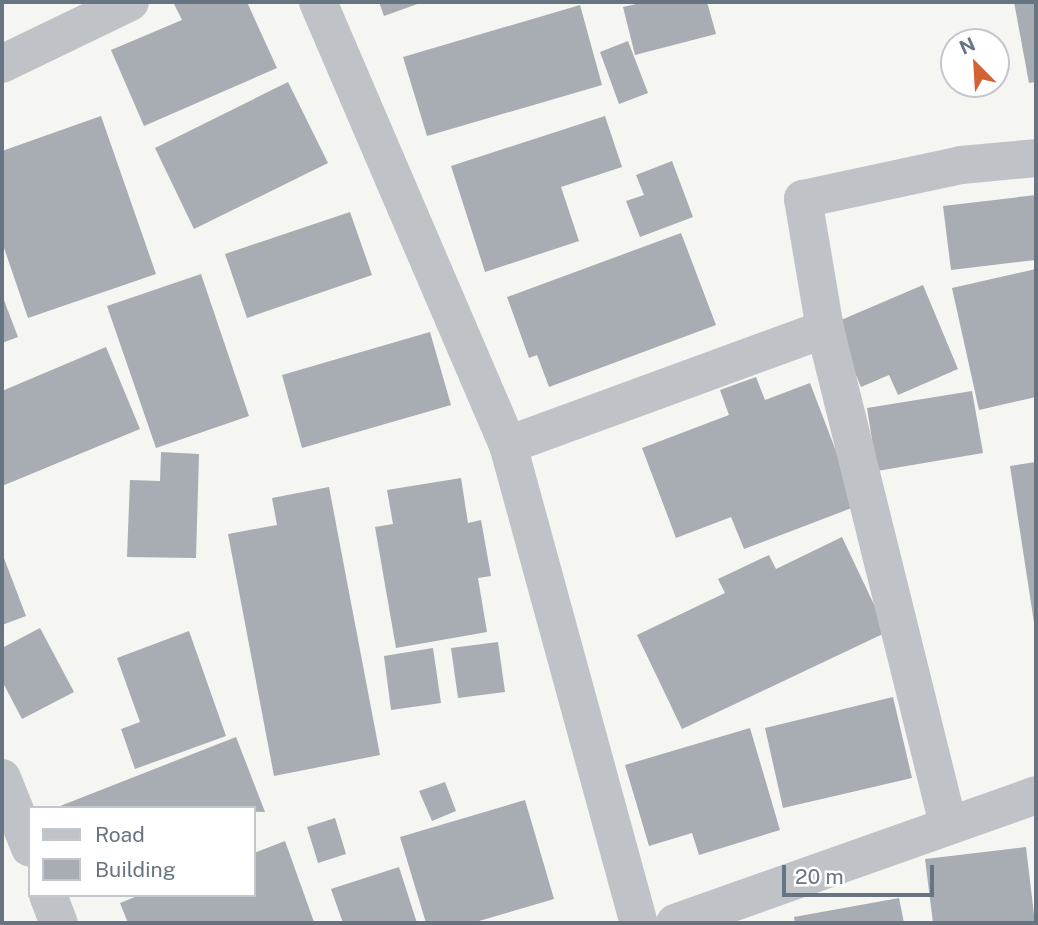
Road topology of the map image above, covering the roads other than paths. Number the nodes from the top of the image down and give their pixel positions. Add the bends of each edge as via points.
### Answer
1 (130, 2) edge
2 (318, 2) edge
3 (2, 64) edge
4 (1036, 158) edge
5 (825, 329) junction
6 (508, 445) junction
7 (2, 778) edge
8 (1036, 795) edge
9 (948, 824) junction
10 (28, 843) edge
11 (49, 897) edge
12 (59, 923) edge
13 (639, 923) edge
14 (675, 923) edge

1 - 3 street
2 - 6 street
4 - 5 street via 961,165 803,199
5 - 6 street
5 - 9 street
6 - 13 street
7 - 10 street
8 - 9 street
9 - 14 street
11 - 12 street

